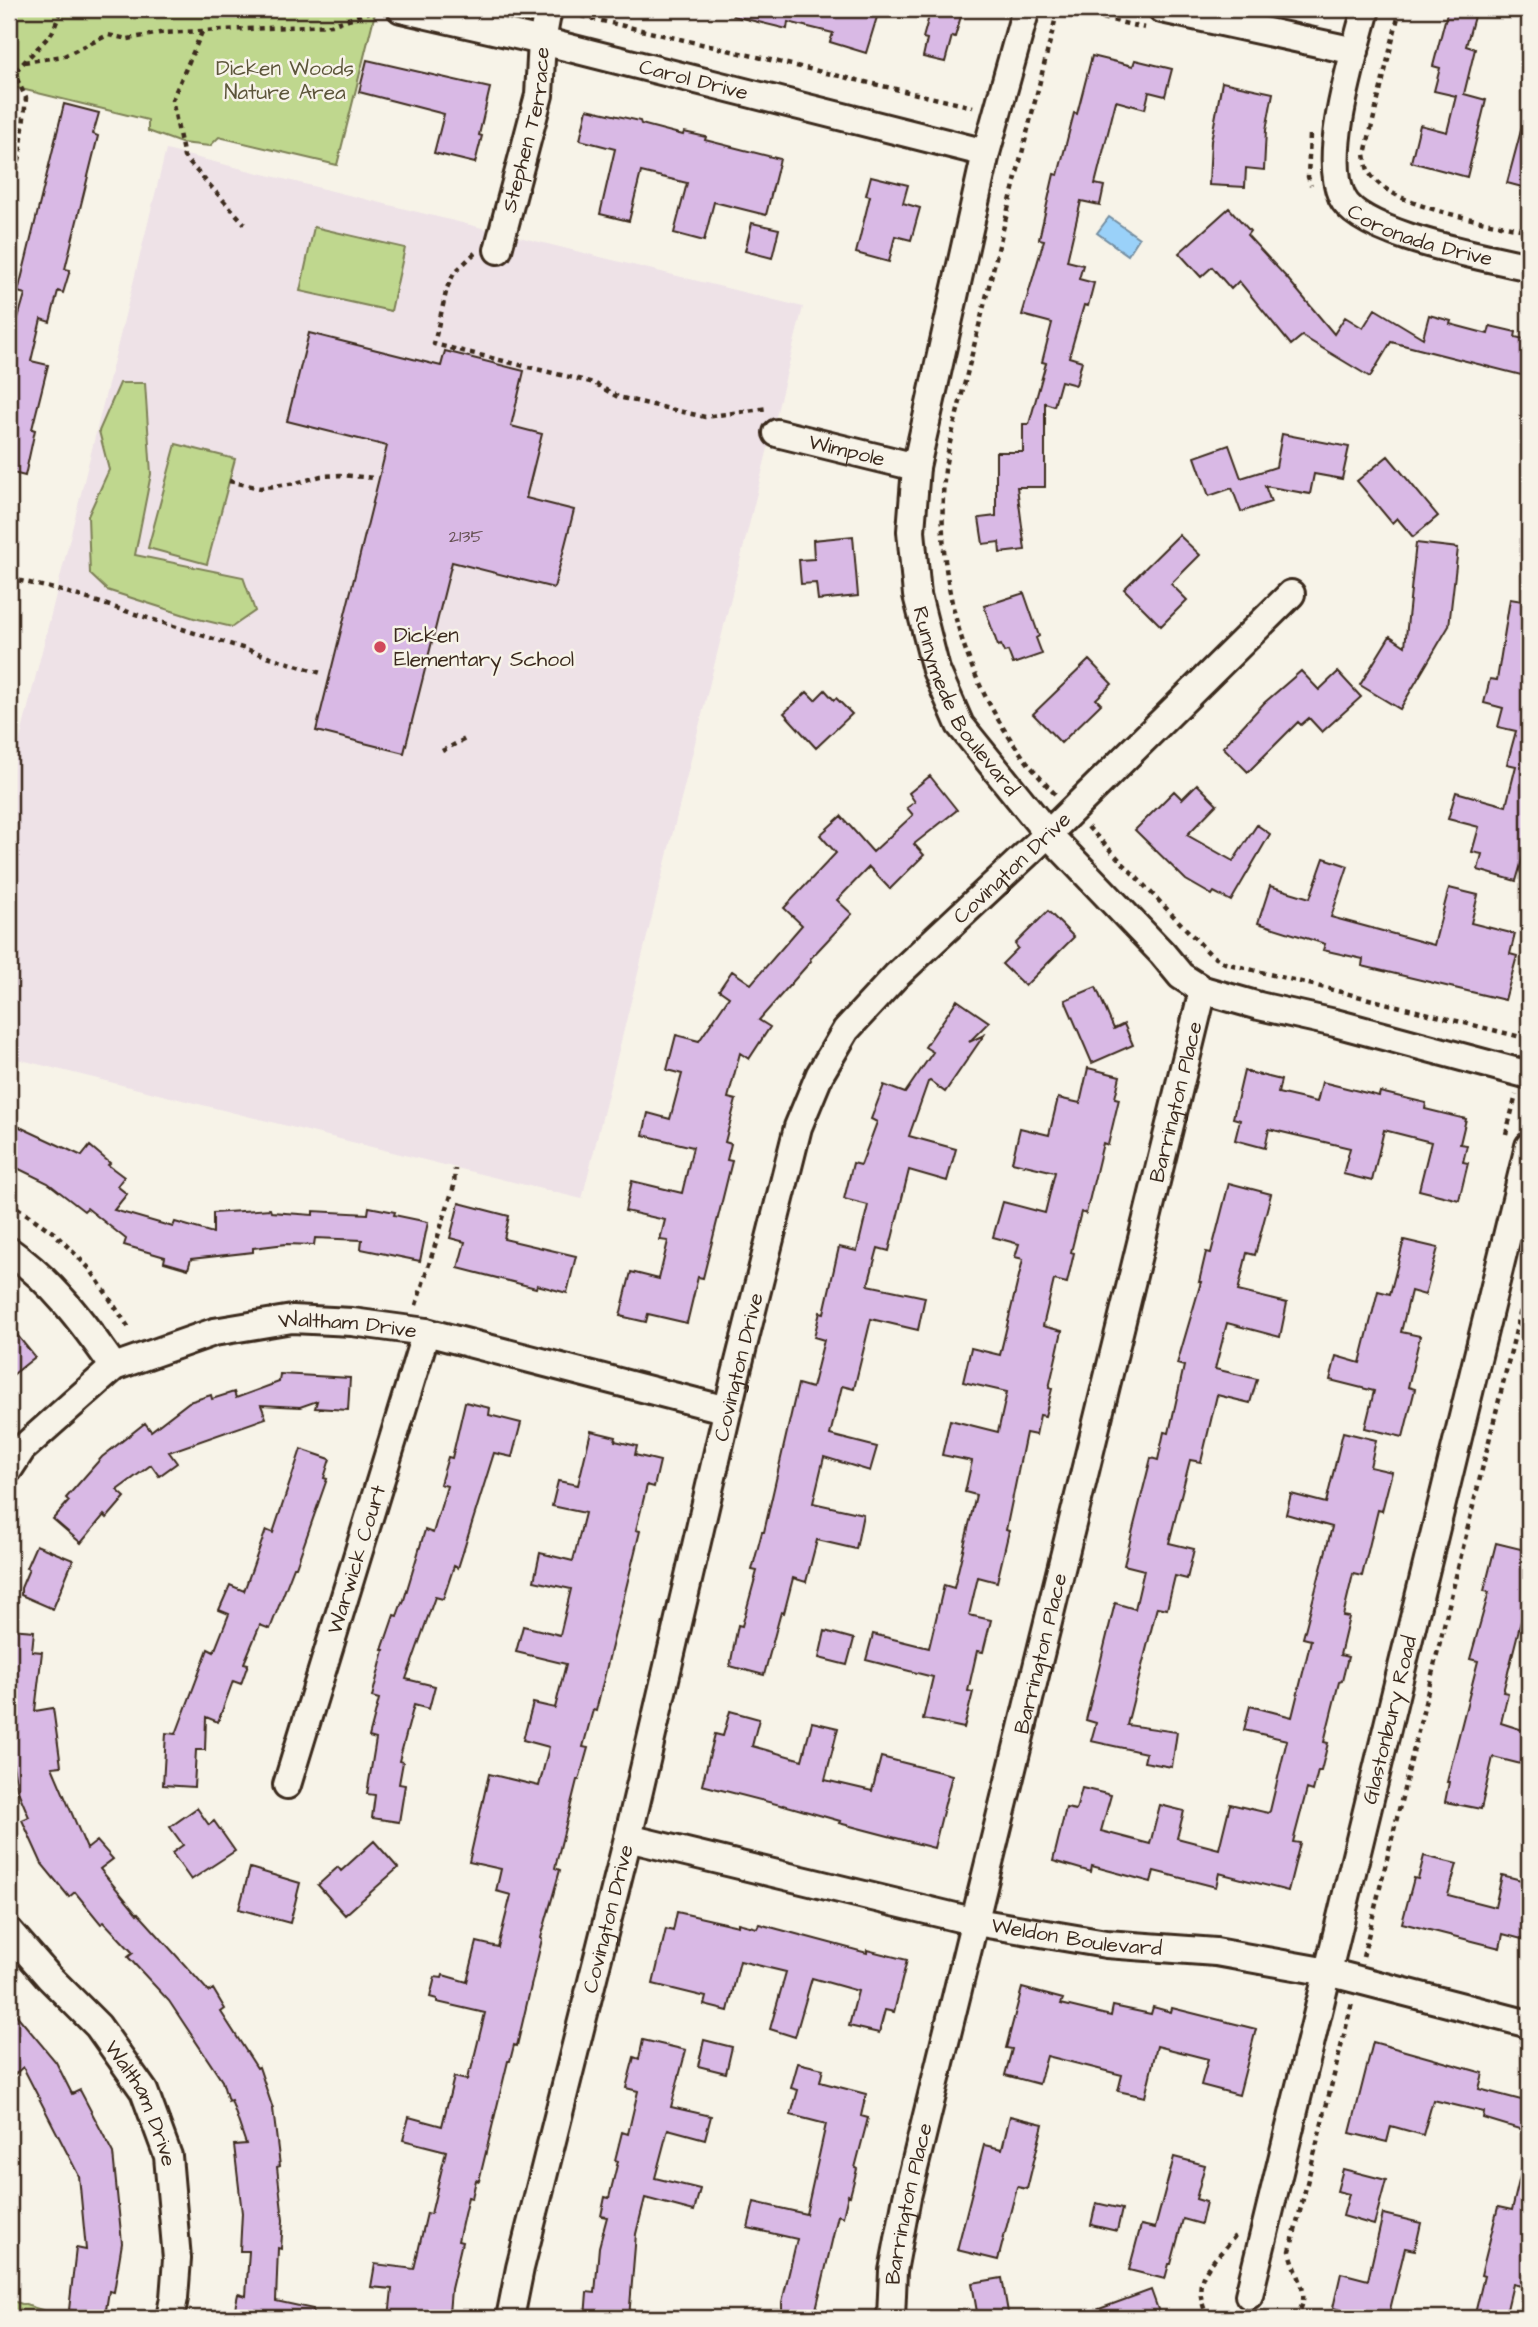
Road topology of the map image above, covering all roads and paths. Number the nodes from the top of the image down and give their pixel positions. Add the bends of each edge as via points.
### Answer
1 (62, 9) edge
2 (378, 9) edge
3 (401, 9) edge
4 (1026, 9) edge
5 (1058, 9) edge
6 (1162, 9) edge
7 (1340, 9) edge
8 (1366, 9) edge
9 (1400, 9) edge
10 (556, 10) edge
11 (202, 31) junction
12 (541, 41) junction
13 (1343, 48) junction
14 (24, 62) junction
15 (14, 73) junction
16 (9, 78) edge
17 (997, 113) junction
18 (1030, 120) junction
19 (1311, 131) dead end
20 (986, 153) junction
21 (1312, 190) dead end
22 (9, 200) edge
23 (245, 224) dead end
24 (1529, 231) edge
25 (486, 251) joint
26 (1529, 267) edge
27 (775, 420) joint
28 (948, 452) junction
29 (918, 456) junction
30 (375, 478) dead end
31 (229, 481) dead end
32 (9, 578) edge
33 (1291, 594) dead end
34 (324, 674) dead end
35 (465, 739) dead end
36 (442, 751) dead end
37 (1072, 810) junction
38 (1048, 834) junction
39 (1203, 990) junction
40 (1529, 1039) edge
41 (1529, 1075) edge
42 (1529, 1146) edge
43 (455, 1168) dead end
44 (9, 1202) edge
45 (9, 1251) edge
46 (1529, 1277) edge
47 (131, 1331) dead end
48 (417, 1331) junction
49 (114, 1367) junction
50 (727, 1410) junction
51 (9, 1469) edge
52 (287, 1785) dead end
53 (628, 1838) junction
54 (976, 1922) junction
55 (9, 1931) edge
56 (1328, 1972) junction
57 (1357, 1979) junction
58 (1529, 2024) edge
59 (1249, 2295) dead end
60 (170, 2318) edge
61 (510, 2318) edge
62 (891, 2318) edge
63 (1295, 2318) edge

1 - 14 path via 52,33
2 - 11 path via 331,25
3 - 12 street, Carol Drive
4 - 17 street, Runnymede Boulevard
5 - 18 path
6 - 13 street
7 - 13 path
8 - 13 street, Coronada Drive
9 - 24 path via 1365,154 1368,171 1391,193 1422,207
10 - 12 street, Stephen Terrace
10 - 17 path
11 - 14 path via 128,39 108,35 64,56
11 - 23 path via 173,100 184,157
12 - 20 street, Carol Drive
12 - 25 street, Stephen Terrace via 539,95
13 - 26 street, Coronada Drive via 1335,168 1343,199 1359,215 1390,231
14 - 15 path
15 - 16 path
15 - 22 path via 26,98 20,156
17 - 18 path
17 - 20 street, Runnymede Boulevard
18 - 28 path
19 - 21 path via 1308,177
20 - 29 street, Runnymede Boulevard
25 - 27 path via 454,273 434,344 594,383 618,397 705,417
27 - 29 street, Wimpole
28 - 29 path
28 - 37 path via 942,523 946,576 958,632 977,682 1007,734
29 - 38 street, Runnymede Boulevard via 911,531 917,594 936,670 960,725
30 - 31 path via 321,476 260,488
32 - 34 path
33 - 37 street, Covington Drive
35 - 36 path
37 - 38 street, Covington Drive
37 - 40 path via 1211,954 1225,963
38 - 39 street, Runnymede Boulevard via 1181,976
38 - 50 street, Covington Drive via 896,976 846,1030 820,1074 799,1127
39 - 41 street, Runnymede Boulevard
39 - 54 street, Barrington Place
42 - 56 street, Glastonbury Road
43 - 48 path
44 - 47 path via 54,1233 90,1269
45 - 49 street via 33,1268 73,1310
46 - 57 path
48 - 49 street, Waltham Drive via 292,1319 214,1332
48 - 50 street, Waltham Drive
48 - 52 street, Warwick Court
49 - 51 street, Waltham Drive via 22,1449
50 - 53 street, Covington Drive
53 - 54 street, Weldon Boulevard
53 - 61 street, Covington Drive
54 - 56 street, Weldon Boulevard via 1106,1944 1216,1952
54 - 62 street, Barrington Place via 907,2197 893,2271
55 - 60 street, Waltham Drive via 98,2026 144,2091 168,2156 171,2181 177,2259
56 - 57 street, Weldon Boulevard
56 - 59 street, Glastonbury Road
57 - 58 street, Weldon Boulevard
57 - 63 path via 1290,2251 1305,2288

